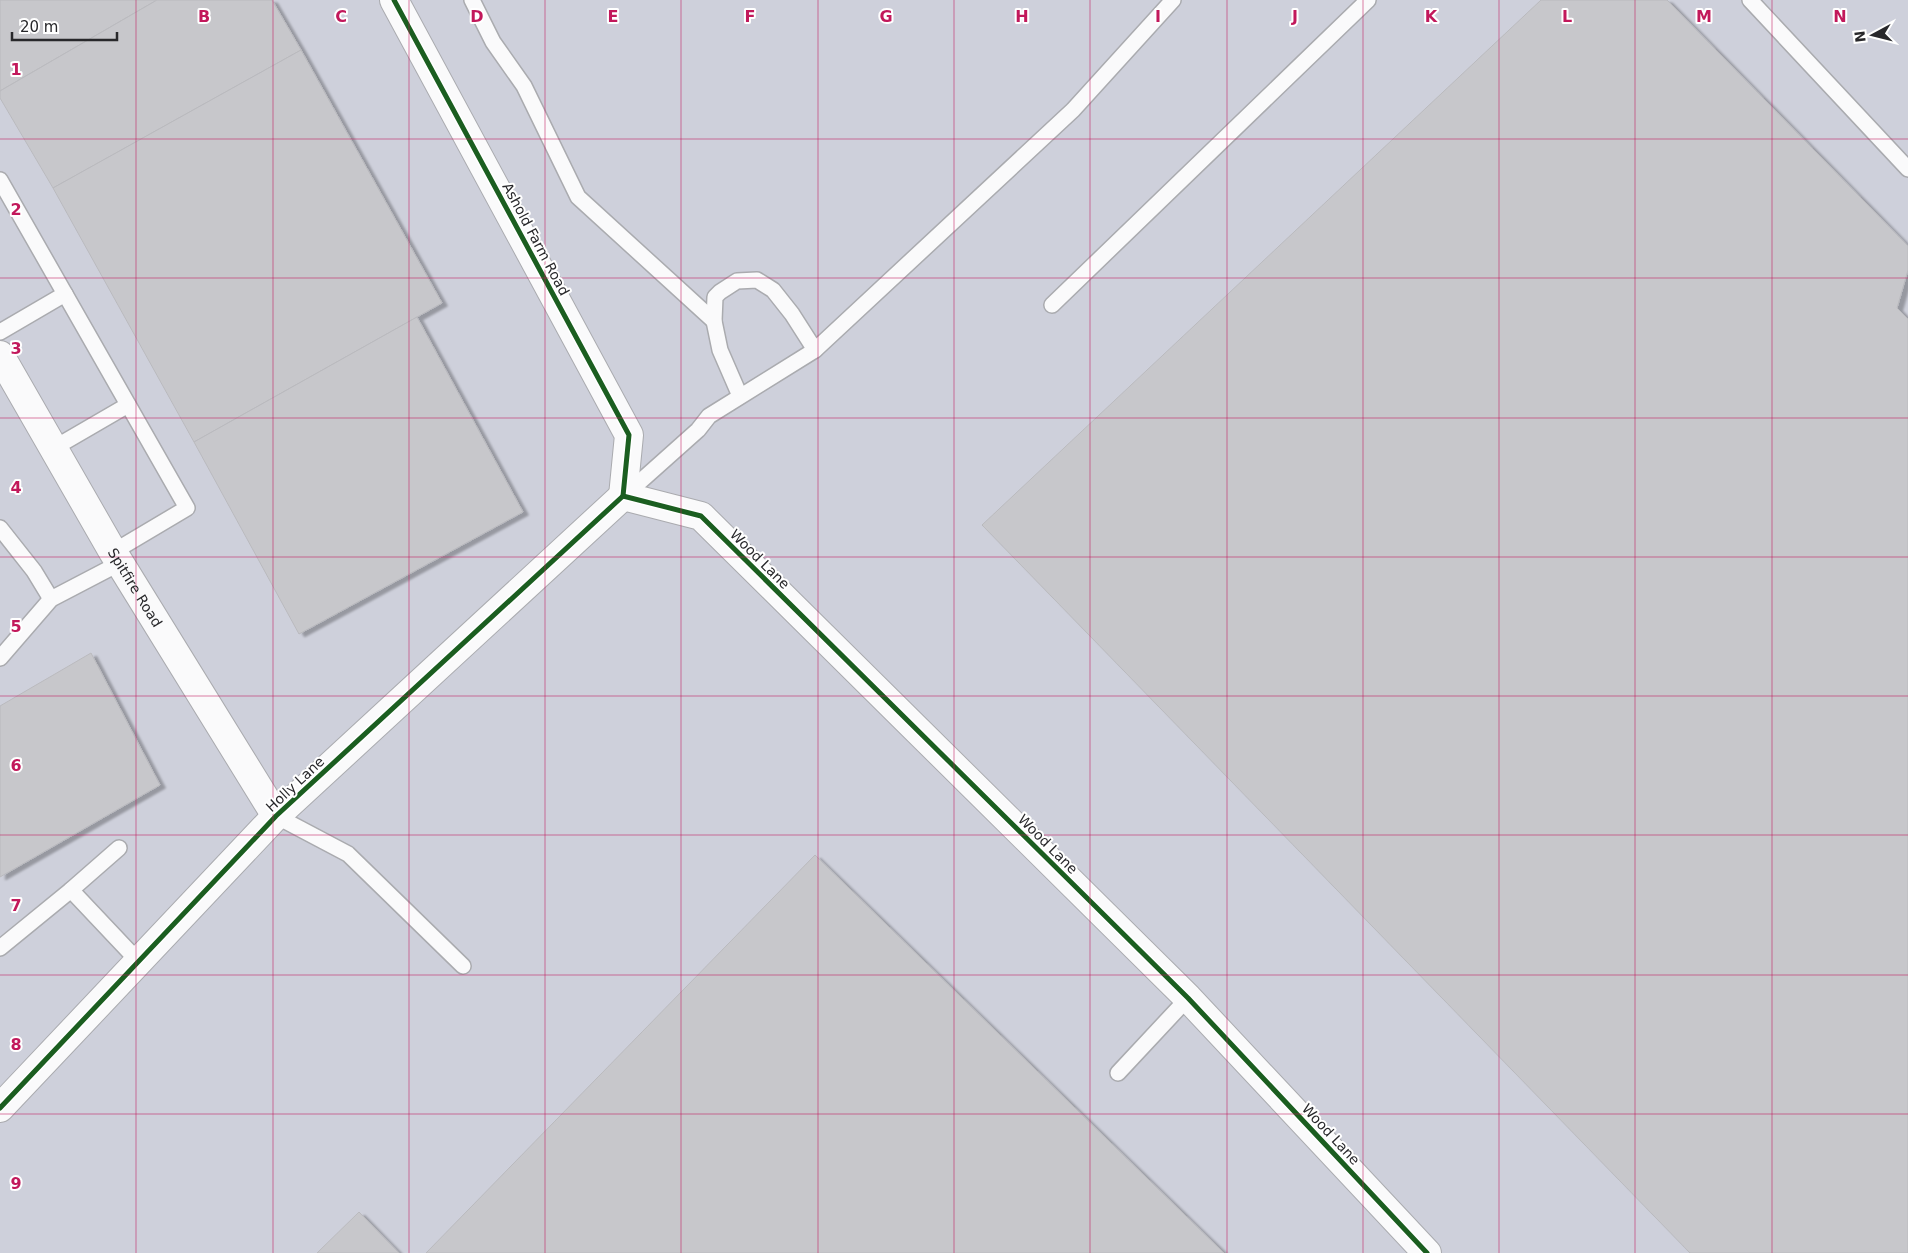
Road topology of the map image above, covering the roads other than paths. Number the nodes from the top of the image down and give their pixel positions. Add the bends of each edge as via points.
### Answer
1 (394, 0) edge
2 (472, 0) edge
3 (1174, 0) edge
4 (1368, 0) edge
5 (1750, 0) edge
6 (1908, 169) edge
7 (0, 180) edge
8 (65, 294) junction
9 (1052, 305) dead end
10 (714, 321) junction
11 (0, 332) edge
12 (814, 350) junction
13 (0, 355) edge
14 (740, 396) junction
15 (128, 405) junction
16 (54, 448) junction
17 (623, 496) junction
18 (0, 528) edge
19 (116, 557) junction
20 (51, 599) junction
21 (0, 658) edge
22 (276, 816) junction
23 (118, 848) dead end
24 (71, 890) junction
25 (0, 948) edge
26 (139, 962) junction
27 (463, 966) dead end
28 (1188, 998) junction
29 (1118, 1073) dead end
30 (0, 1108) edge
31 (1427, 1253) edge

1 - 17 street, Ashold Farm Road via 629,435
2 - 10 lane via 493,42 524,86 578,197
3 - 12 lane via 1073,110
4 - 9 lane
5 - 6 lane
7 - 8 lane
8 - 11 lane
8 - 15 lane
10 - 12 lane via 715,297 720,292 738,281 757,280 774,290
10 - 14 lane via 720,350
12 - 14 lane
13 - 16 street, Spitfire Road
14 - 17 lane via 709,416 698,430
15 - 16 lane
15 - 19 lane via 187,508
16 - 19 street, Spitfire Road
17 - 22 street, Holly Lane
17 - 28 street, Wood Lane via 702,516
18 - 20 lane via 34,571
19 - 20 lane
19 - 22 street, Spitfire Road
20 - 21 lane
22 - 26 street, Holly Lane
22 - 27 lane via 348,854
23 - 24 lane
24 - 25 lane
24 - 26 lane
26 - 30 street, Holly Lane
28 - 29 lane
28 - 31 street, Wood Lane

